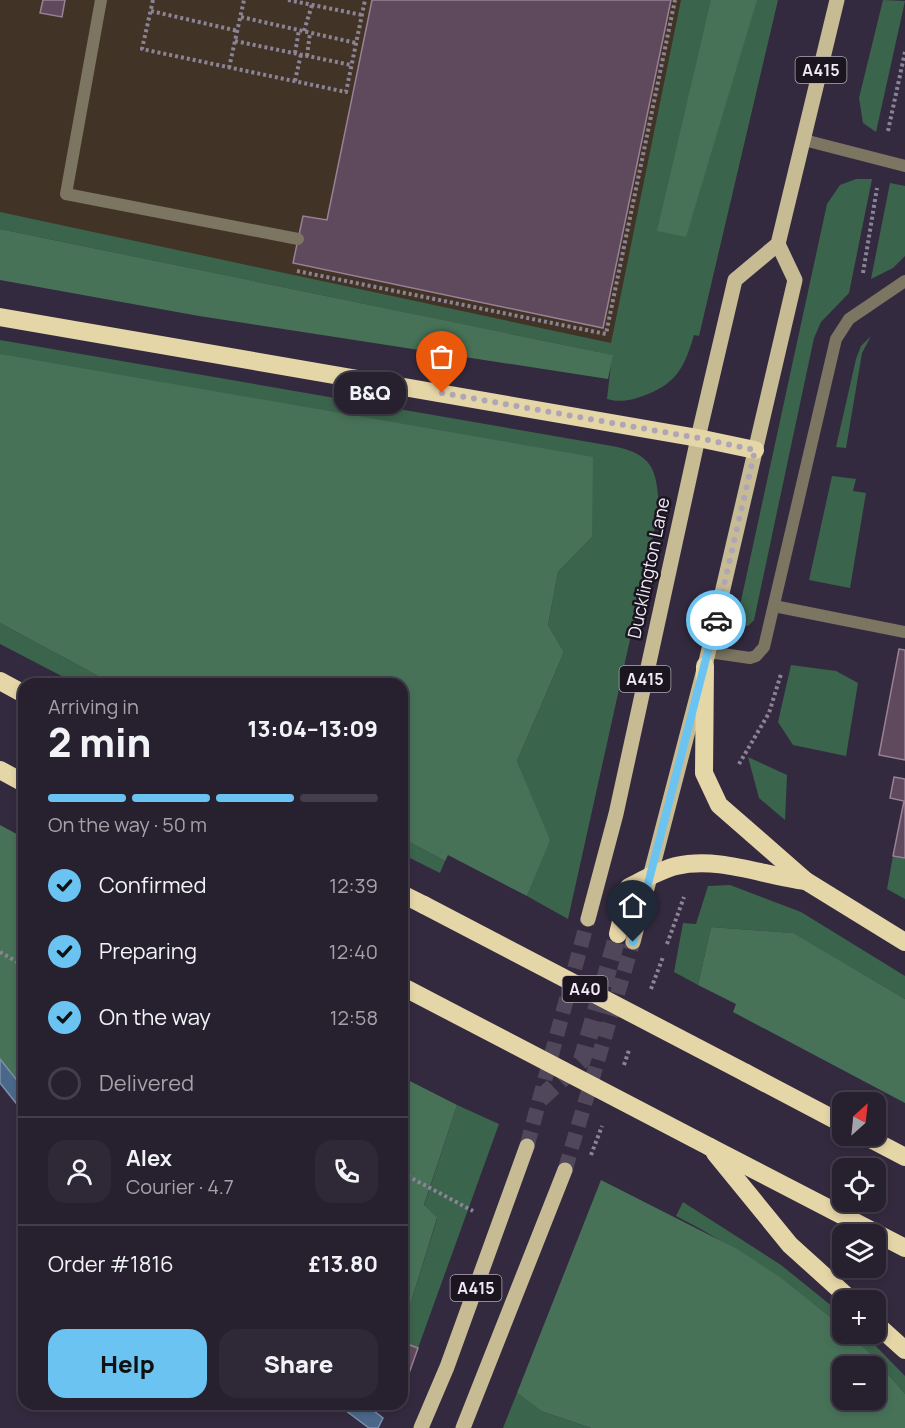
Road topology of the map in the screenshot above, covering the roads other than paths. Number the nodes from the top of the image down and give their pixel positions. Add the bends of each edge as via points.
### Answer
1 (101, 0) edge
2 (837, 0) edge
3 (804, 140) junction
4 (905, 166) edge
5 (298, 239) dead end
6 (778, 244) junction
7 (905, 281) edge
8 (0, 317) edge
9 (698, 438) junction
10 (755, 450) junction
11 (774, 606) junction
12 (905, 632) edge
13 (707, 659) junction
14 (0, 681) edge
15 (18, 691) edge
16 (0, 770) edge
17 (18, 780) edge
18 (650, 877) junction
19 (806, 881) junction
20 (408, 897) edge
21 (588, 919) tunnel mouth
22 (625, 938) tunnel mouth
23 (905, 942) edge
24 (408, 989) edge
25 (832, 1118) edge
26 (527, 1146) tunnel mouth
27 (885, 1146) edge
28 (710, 1147) junction
29 (905, 1156) edge
30 (565, 1170) tunnel mouth
31 (905, 1248) edge
32 (840, 1290) edge
33 (886, 1333) edge
34 (905, 1350) edge
35 (421, 1428) edge
36 (463, 1428) edge

1 - 5 street via 66,194
2 - 3 main road, A415
3 - 4 street
3 - 6 main road, A415
6 - 9 main road, Ducklington Lane / A415 via 735,280
6 - 10 main road via 795,280
7 - 11 street via 856,313 841,329 832,351
8 - 9 highway
9 - 10 highway
9 - 21 main road, Ducklington Lane / A415 via 616,814
10 - 13 main road
11 - 12 street
11 - 13 street via 764,647 756,656
13 - 18 main road
13 - 19 highway via 704,773 719,805
14 - 15 highway
16 - 17 highway
18 - 19 highway via 678,866 709,863
18 - 22 highway via 629,887
19 - 23 highway
20 - 25 highway, A40, bridge
24 - 28 highway, bridge
26 - 35 main road, A415
27 - 29 highway
28 - 31 highway
28 - 32 highway via 790,1245
30 - 36 main road, A415
33 - 34 highway

